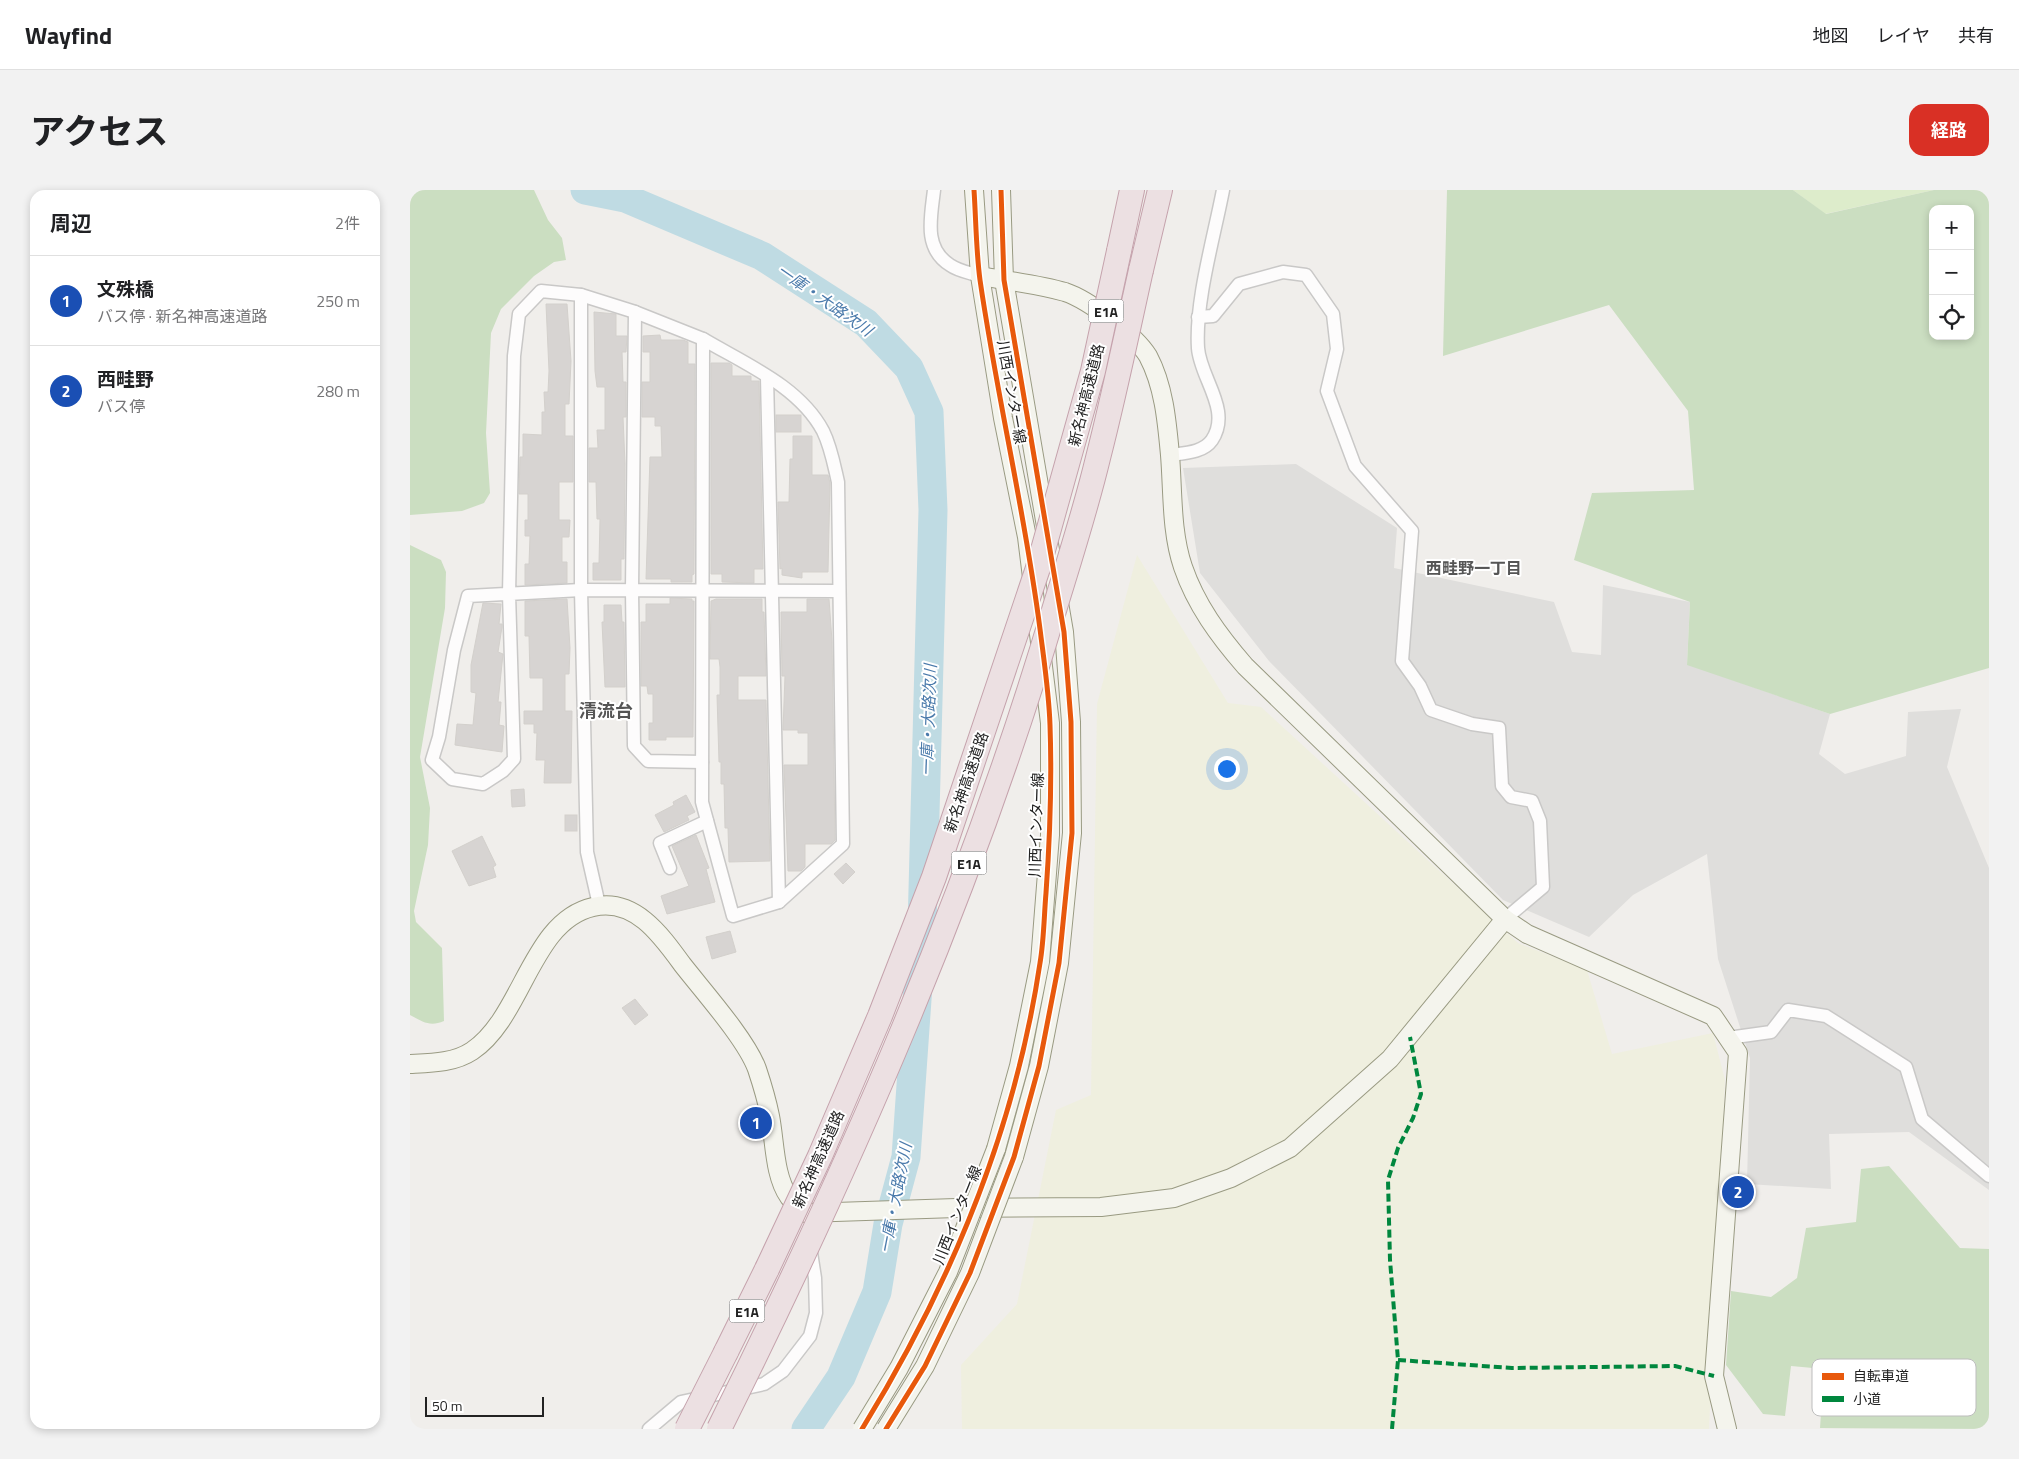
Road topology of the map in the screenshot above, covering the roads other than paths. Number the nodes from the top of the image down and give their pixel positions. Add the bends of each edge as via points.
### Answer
1 (934, 190) edge
2 (974, 190) edge
3 (1001, 190) edge
4 (1121, 190) edge
5 (1132, 190) edge
6 (1160, 190) edge
7 (1223, 190) edge
8 (1115, 250) junction
9 (980, 276) junction
10 (1004, 280) junction
11 (581, 295) junction
12 (635, 312) junction
13 (1198, 317) junction
14 (703, 339) junction
15 (767, 377) junction
16 (1170, 455) junction
17 (703, 589) junction
18 (581, 590) junction
19 (632, 590) junction
20 (773, 590) junction
21 (838, 591) junction
22 (509, 594) junction
23 (702, 762) junction
24 (706, 821) junction
25 (670, 868) dead end
26 (779, 902) junction
27 (599, 905) junction
28 (1505, 919) junction
29 (1728, 1038) junction
30 (410, 1064) edge
31 (1989, 1176) edge
32 (805, 1213) junction
33 (649, 1429) edge
34 (688, 1429) edge
35 (719, 1429) edge
36 (862, 1429) edge
37 (886, 1429) edge
38 (1727, 1429) edge

1 - 9 street via 929,227 934,250 950,266
2 - 9 street, 川西インター線
3 - 10 street, 川西インター線
4 - 8 highway
5 - 8 highway
6 - 35 highway, 新名神高速道路 / E1A, bridge via 1098,459 1021,715 968,865 846,1162 780,1307
7 - 13 street
8 - 34 highway, 新名神高速道路 / E1A, bridge via 1093,370 1038,568 934,877 880,1016 820,1156
9 - 10 street
9 - 36 street, 川西インター線, bridge via 1026,537 1050,723 1050,835 1040,962 1019,1066 996,1150 948,1272 900,1368
10 - 16 street via 1065,292 1090,303 1118,325 1147,356 1162,394
10 - 37 street, 川西インター線, bridge via 1064,632 1072,731 1072,833 1059,963 1039,1066 1014,1157 970,1273 925,1366
11 - 12 street
11 - 18 street
11 - 22 street via 542,291 519,314 514,356
12 - 14 street
12 - 19 street
13 - 16 street via 1198,350 1218,407 1217,425 1212,440 1198,450
13 - 28 street via 1213,316 1239,284 1283,272 1306,275 1332,314 1337,349 1327,391 1355,466 1412,531 1402,661 1420,686 1431,710 1472,724 1499,728 1502,786 1511,797 1532,801 1540,821 1543,887
14 - 15 street
14 - 17 street
15 - 20 street
15 - 21 street via 786,388 804,407 823,431 831,451 838,482
16 - 28 street via 1172,510 1182,566 1195,597 1219,636 1245,666
17 - 19 street
17 - 20 street
17 - 23 street
18 - 19 street
18 - 22 street
18 - 27 street via 587,852
19 - 23 street via 634,746 648,761
20 - 21 street
20 - 26 street
21 - 26 street via 843,844
22 - 22 street via 468,596 432,760 452,779 483,784 514,759
23 - 24 street via 702,802
24 - 25 street via 660,843
24 - 26 street via 732,916
27 - 30 street via 578,910 562,922 493,1031 471,1052 454,1059
27 - 32 street via 621,906 642,918 665,941 742,1043 758,1075 770,1115 780,1175 788,1196
28 - 29 street via 1527,934 1712,1016
28 - 32 street via 1390,1060 1290,1148 1231,1178 1174,1198 1101,1207
29 - 31 street via 1771,1032 1788,1010 1826,1016 1906,1067 1922,1119
29 - 38 street via 1738,1053 1714,1376
32 - 33 street via 815,1278 816,1313 810,1336 783,1371 764,1384 681,1402

